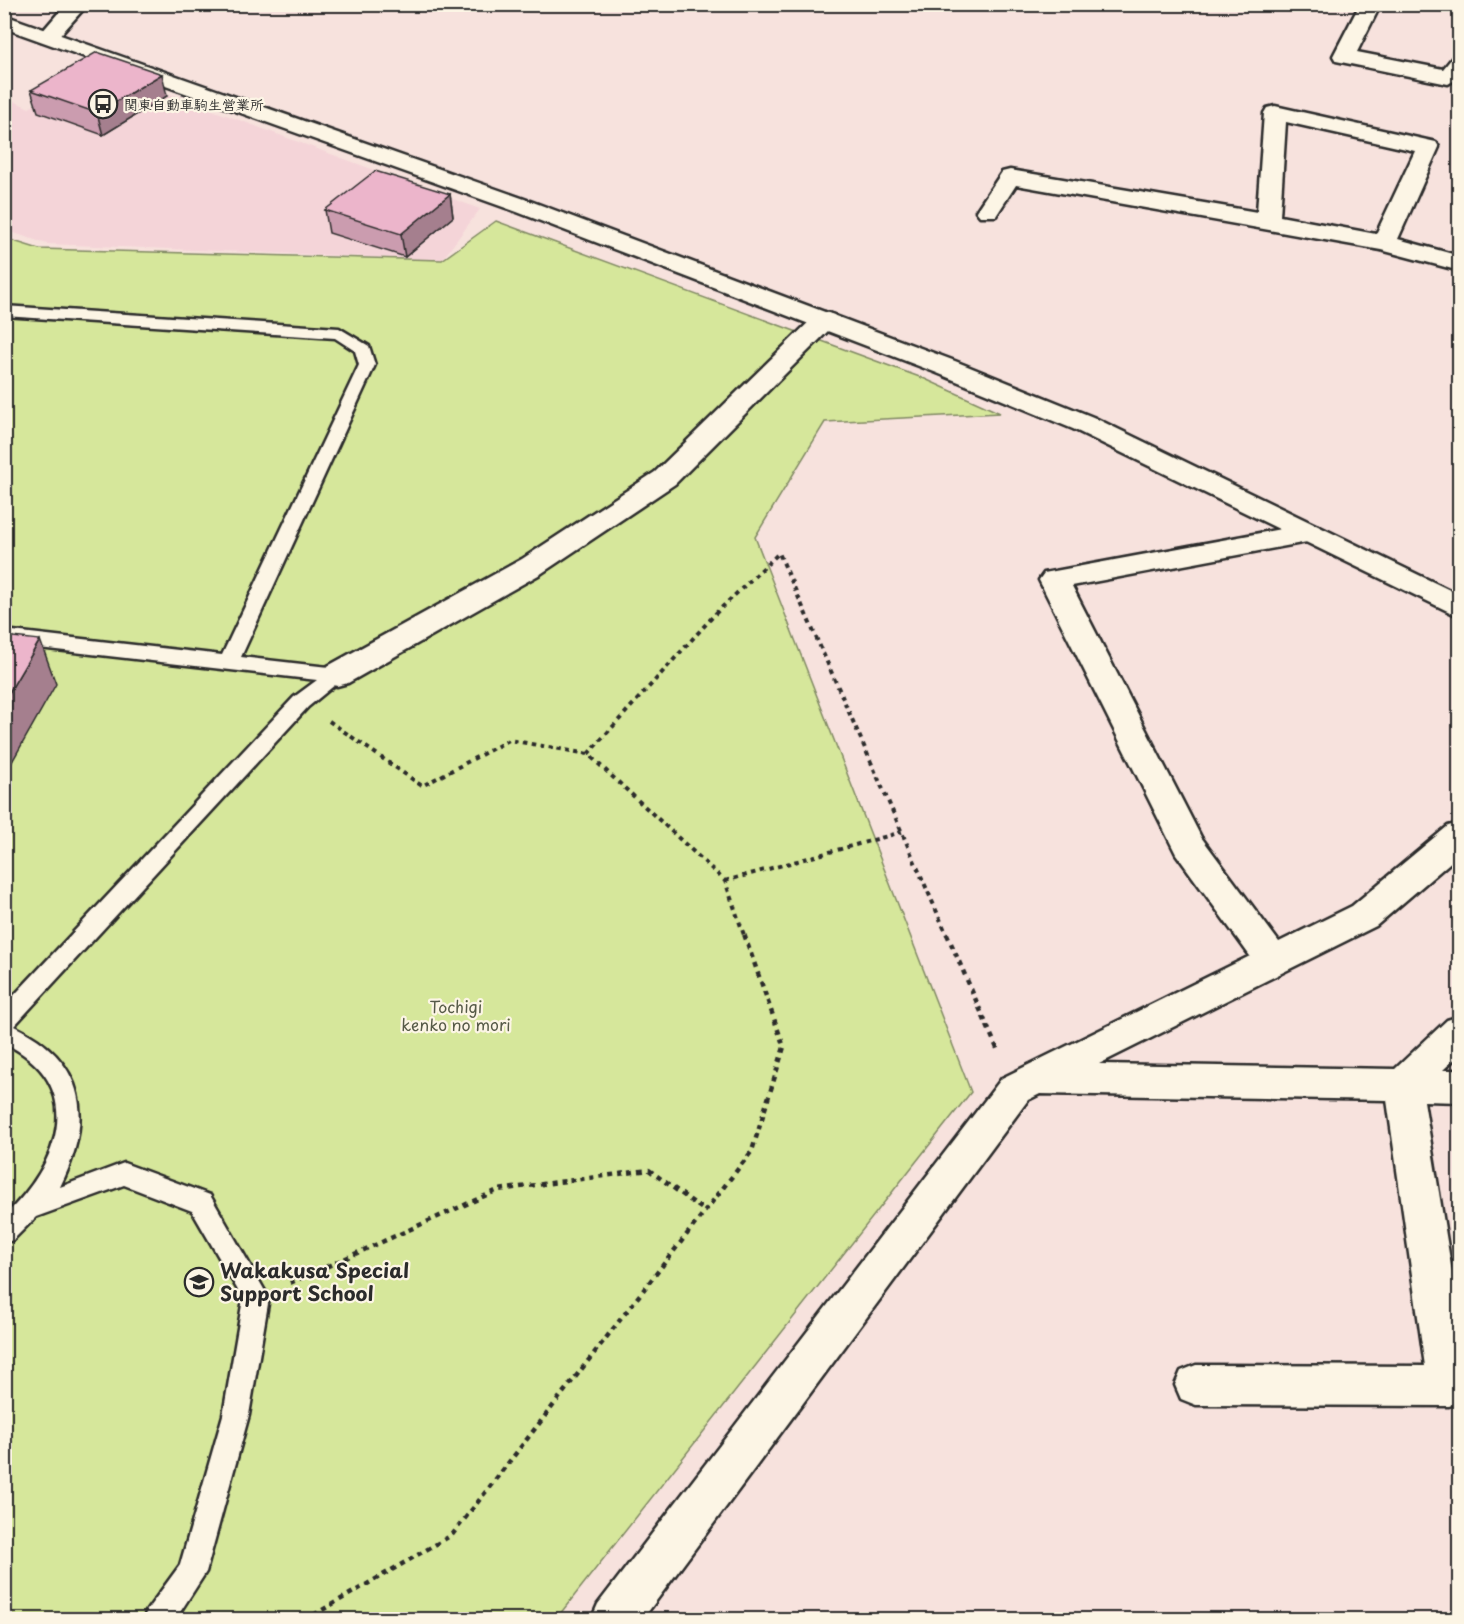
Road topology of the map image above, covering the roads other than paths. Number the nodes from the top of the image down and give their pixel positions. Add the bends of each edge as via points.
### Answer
1 (78, 4) edge
2 (1371, 4) edge
3 (4, 21) edge
4 (48, 37) junction
5 (1460, 63) edge
6 (988, 211) dead end
7 (1268, 221) junction
8 (1384, 243) junction
9 (1460, 264) edge
10 (4, 311) edge
11 (825, 320) junction
12 (1308, 533) junction
13 (1460, 607) edge
14 (4, 637) edge
15 (228, 664) junction
16 (338, 675) junction
17 (1460, 835) edge
18 (1273, 961) junction
19 (4, 1022) edge
20 (1460, 1031) edge
21 (4, 1032) edge
22 (1026, 1084) junction
23 (1404, 1085) junction
24 (1460, 1086) edge
25 (29, 1209) junction
26 (4, 1232) edge
27 (1196, 1384) dead end
28 (157, 1620) edge
29 (614, 1620) edge

1 - 4 street
2 - 5 street via 1344,56 1448,77
3 - 4 street
4 - 11 street via 525,207
6 - 7 street via 1010,177
7 - 8 street
7 - 8 street via 1275,113 1428,147
8 - 9 street
10 - 15 lane via 339,333 363,349 367,365
11 - 12 street via 1083,423
11 - 16 street via 664,478 532,566
12 - 13 street
12 - 18 street via 1054,580 1188,844
14 - 15 lane
15 - 16 lane
16 - 19 lane via 301,702
17 - 18 street via 1364,916
18 - 22 street
20 - 23 street
21 - 25 lane via 42,1053 56,1071 69,1106 63,1154 52,1178
22 - 23 street
22 - 29 street
23 - 24 street
23 - 27 street via 1449,1386
25 - 26 lane
25 - 28 lane via 124,1174 201,1203 256,1299 236,1415 192,1572

